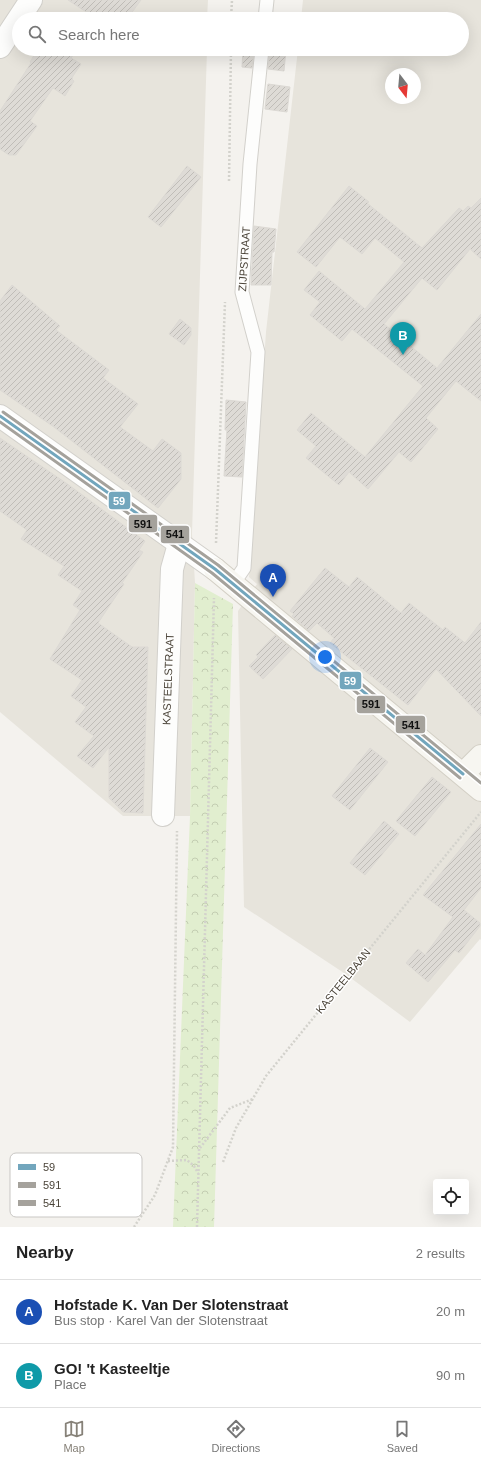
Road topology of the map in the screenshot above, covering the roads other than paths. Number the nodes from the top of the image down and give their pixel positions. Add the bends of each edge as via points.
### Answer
1 (31, 0) edge
2 (267, 0) edge
3 (23, 12) edge
4 (266, 12) edge
5 (12, 29) edge
6 (0, 47) edge
7 (261, 56) edge
8 (0, 416) edge
9 (179, 544) junction
10 (233, 584) junction
11 (481, 756) edge
12 (463, 774) junction
13 (481, 790) edge
14 (163, 815) road end

1 - 3 street
2 - 4 lane
5 - 6 street
7 - 10 lane, ZIJPSTRAAT via 250,164 242,292 258,352 244,568
8 - 9 street
9 - 10 street
9 - 14 street, KASTEELSTRAAT via 172,569
10 - 12 street
11 - 12 street
12 - 13 street

